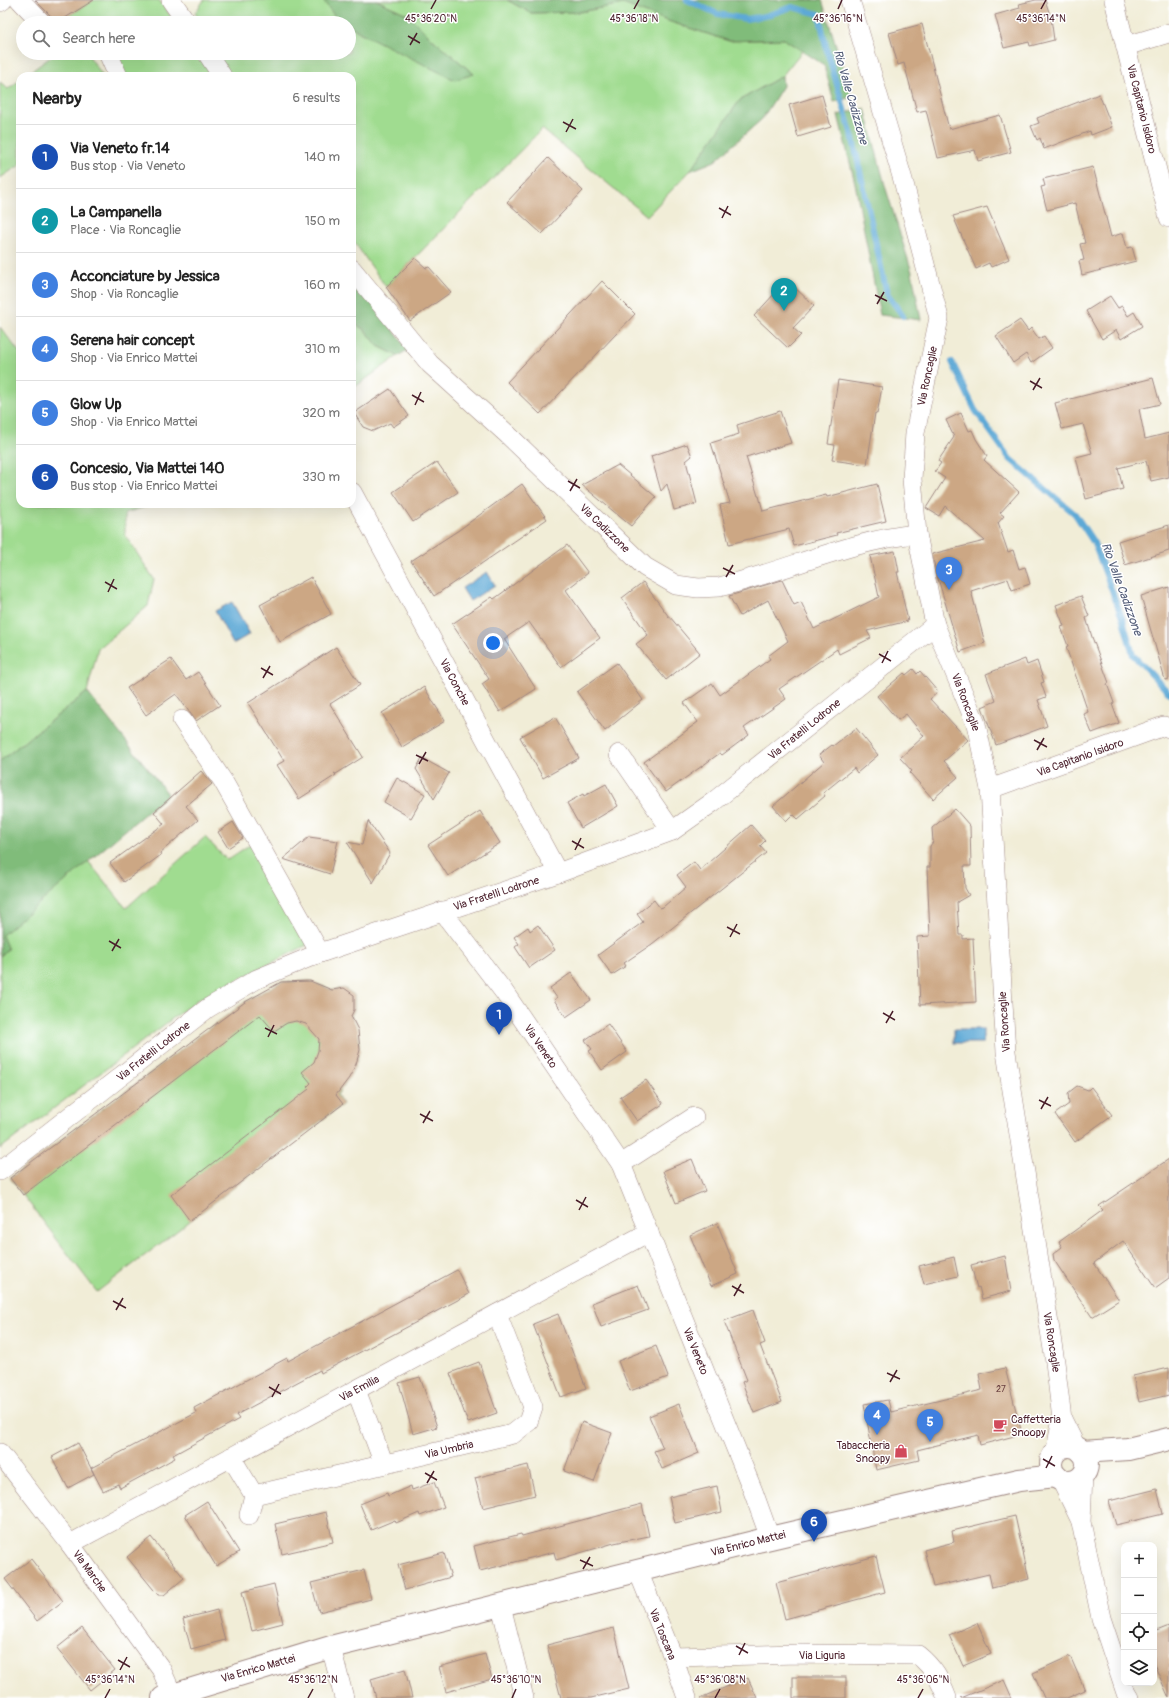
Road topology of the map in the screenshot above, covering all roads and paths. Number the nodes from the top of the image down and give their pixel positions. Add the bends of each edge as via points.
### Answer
1 (3, 0) edge
2 (20, 0) edge
3 (172, 0) edge
4 (850, 0) edge
5 (1114, 0) edge
6 (0, 2) edge
7 (35, 16) edge
8 (182, 16) edge
9 (1169, 32) edge
10 (1126, 46) junction
11 (111, 60) edge
12 (212, 60) edge
13 (116, 72) edge
14 (219, 72) edge
15 (1169, 218) edge
16 (356, 274) edge
17 (356, 499) edge
18 (916, 534) junction
19 (935, 625) junction
20 (182, 720) dead end
21 (1169, 728) edge
22 (619, 754) dead end
23 (990, 789) junction
24 (672, 831) junction
25 (558, 872) junction
26 (442, 911) junction
27 (320, 953) junction
28 (694, 1117) dead end
29 (621, 1164) junction
30 (0, 1171) edge
31 (649, 1232) junction
32 (497, 1314) junction
33 (356, 1390) junction
34 (1169, 1439) edge
35 (0, 1453) edge
36 (231, 1457) junction
37 (384, 1464) junction
38 (1069, 1464) junction
39 (254, 1495) junction
40 (249, 1515) dead end
41 (770, 1538) junction
42 (70, 1544) junction
43 (638, 1571) junction
44 (501, 1606) junction
45 (331, 1647) junction
46 (673, 1657) junction
47 (168, 1696) edge
48 (1123, 1696) edge
49 (344, 1698) edge
50 (524, 1698) edge
51 (686, 1698) edge
52 (947, 1698) edge

1 - 6 street
2 - 7 street
3 - 8 street
4 - 18 street, Via Roncaglie via 903,180 939,318 915,433 912,479
5 - 10 street, Via Capitanio Isidoro
9 - 10 street
10 - 15 street, Via Capitanio Isidoro
11 - 13 street
12 - 14 street
16 - 18 street, Via Cadizzone via 430,364 506,433 645,567 676,585 698,588 719,586 861,545
17 - 25 street, Via Conche
18 - 19 street, Via Roncaglie
19 - 23 street, Via Roncaglie via 976,724
19 - 24 street, Via Fratelli Lodrone via 713,802
20 - 27 street via 223,781
21 - 23 street, Via Capitanio Isidoro via 1164,726
22 - 24 street
23 - 38 street, Via Roncaglie via 1006,1052
24 - 25 street, Via Fratelli Lodrone
25 - 26 street, Via Fratelli Lodrone
26 - 27 street, Via Fratelli Lodrone
26 - 29 street, Via Veneto via 504,992
27 - 30 street, Via Fratelli Lodrone via 257,979 208,1008
28 - 29 street
29 - 31 street, Via Veneto
31 - 32 street, Via Emilia
31 - 41 street, Via Veneto
32 - 33 street, Via Emilia
32 - 37 street, Via Umbria via 533,1407 528,1422 514,1434
33 - 36 street, Via Emilia
33 - 37 street
34 - 38 street
35 - 42 street, Via Marche
36 - 39 street
36 - 42 street, Via Emilia
37 - 39 street, Via Umbria
38 - 41 street, Via Enrico Mattei via 1019,1480
38 - 48 street via 1101,1618
39 - 40 street
41 - 43 street, Via Enrico Mattei
42 - 47 street, Via Marche via 162,1669
43 - 44 street, Via Enrico Mattei
43 - 46 street, Via Toscana
44 - 45 street, Via Enrico Mattei
44 - 50 street
45 - 47 street, Via Enrico Mattei
45 - 49 street
46 - 51 street, Via Toscana
46 - 52 street, Via Liguria via 799,1654 918,1656 930,1664

